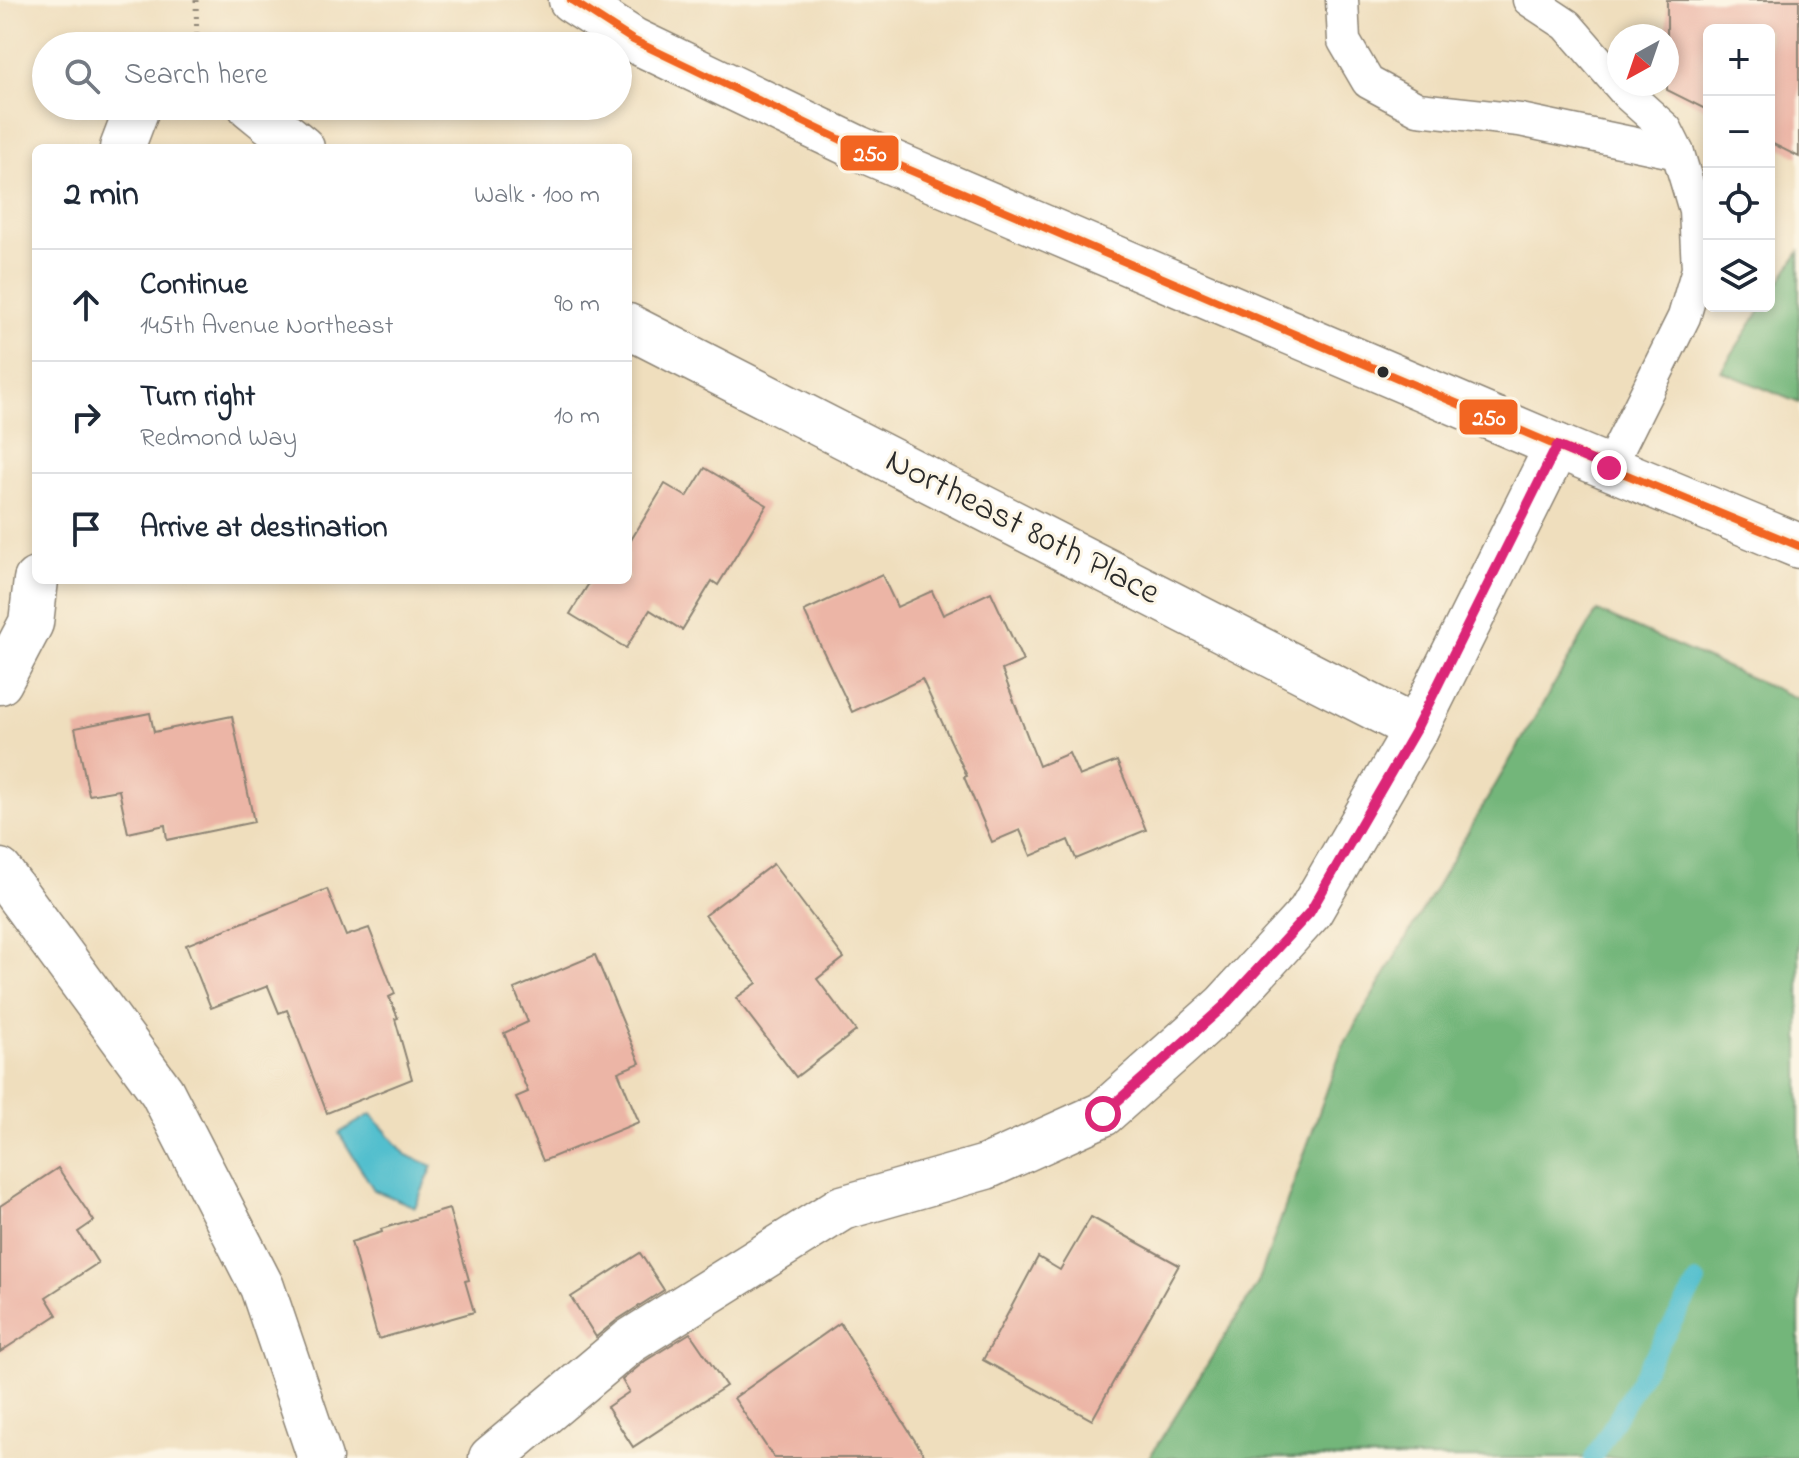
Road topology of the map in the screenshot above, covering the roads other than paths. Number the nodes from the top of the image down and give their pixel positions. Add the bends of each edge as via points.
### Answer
1 (571, 0) edge
2 (1342, 0) edge
3 (1529, 0) edge
4 (621, 32) edge
5 (632, 39) edge
6 (133, 120) edge
7 (267, 120) edge
8 (124, 144) edge
9 (297, 144) edge
10 (1678, 153) junction
11 (632, 328) edge
12 (1557, 446) junction
13 (1609, 468) junction
14 (1799, 546) edge
15 (36, 584) edge
16 (0, 682) edge
17 (1416, 729) junction
18 (0, 871) edge
19 (320, 1458) edge
20 (491, 1458) edge

1 - 4 street
2 - 10 lane via 1344,41 1368,82 1418,109 1520,120
3 - 10 lane via 1567,25 1627,94 1666,129
5 - 12 street via 858,148
6 - 8 street
7 - 9 street
10 - 13 lane via 1695,210 1698,269 1684,317
11 - 17 street, Northeast 80th Place
12 - 13 street
12 - 17 street
13 - 14 street
15 - 16 street via 31,623
17 - 20 street via 1310,912 1224,1006 1103,1114 986,1167 842,1208 630,1341
18 - 19 street via 162,1092 262,1287

